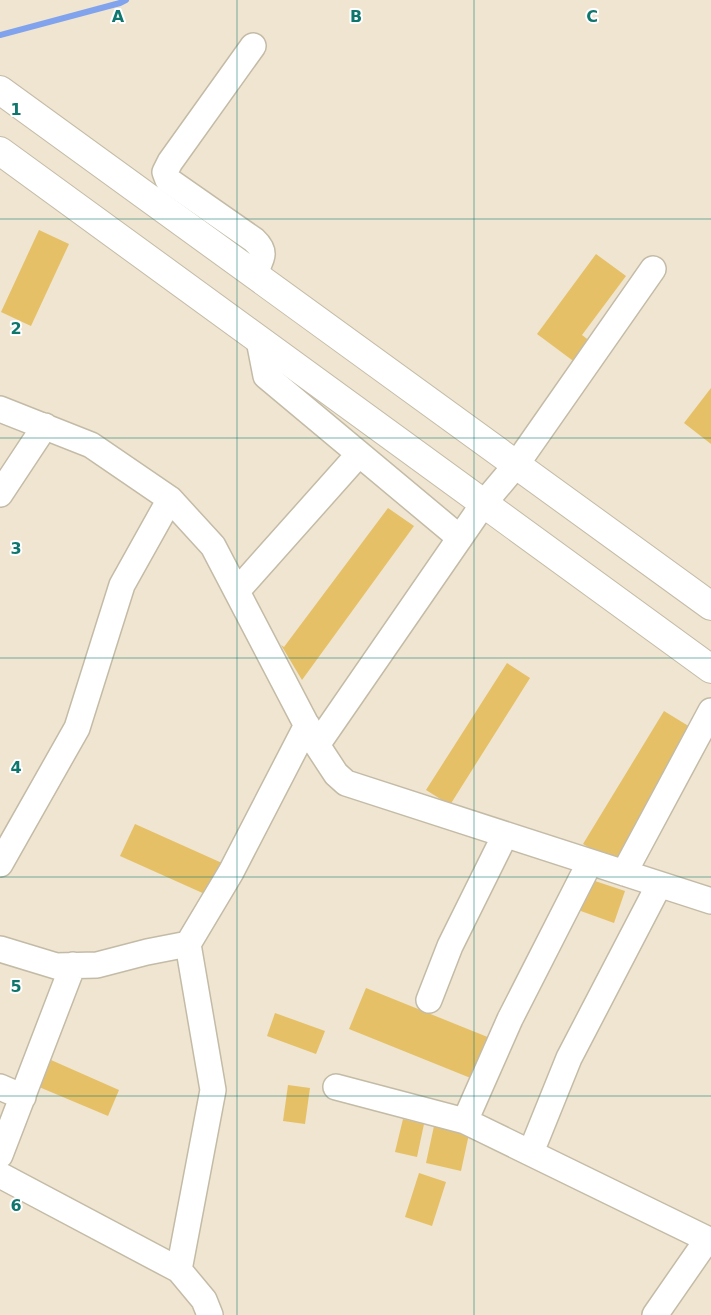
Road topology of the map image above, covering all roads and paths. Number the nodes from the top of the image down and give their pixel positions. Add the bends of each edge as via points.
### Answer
1 (253, 46) dead end
2 (0, 90) edge
3 (0, 151) edge
4 (653, 269) dead end
5 (254, 274) junction
6 (259, 340) junction
7 (0, 409) edge
8 (45, 426) junction
9 (359, 454) junction
10 (516, 465) junction
11 (0, 494) edge
12 (170, 499) junction
13 (484, 504) junction
14 (460, 538) junction
15 (237, 591) junction
16 (711, 606) edge
17 (711, 669) edge
18 (711, 711) edge
19 (312, 735) junction
20 (506, 835) junction
21 (590, 862) junction
22 (0, 864) edge
23 (624, 874) junction
24 (659, 885) junction
25 (711, 901) edge
26 (188, 944) junction
27 (0, 949) edge
28 (73, 965) junction
29 (429, 1000) dead end
30 (0, 1087) edge
31 (336, 1087) dead end
32 (23, 1097) junction
33 (465, 1121) junction
34 (532, 1152) junction
35 (0, 1155) edge
36 (0, 1175) edge
37 (709, 1241) edge
38 (179, 1270) junction
39 (210, 1315) edge
40 (655, 1315) edge

1 - 5 street via 165,172 168,180 262,247 263,256
2 - 5 main road
3 - 6 main road
4 - 10 street
5 - 10 main road
6 - 9 street via 266,376
6 - 13 main road
7 - 8 street
8 - 11 street
8 - 12 street via 91,445
9 - 14 street
9 - 15 street
10 - 13 street
10 - 16 main road
12 - 15 street via 213,546
12 - 22 street via 122,585 77,728
13 - 14 street
13 - 17 main road
14 - 19 street
15 - 19 street
18 - 23 street
19 - 20 street via 336,774 346,783
19 - 26 street
20 - 21 street
20 - 29 street via 450,946
21 - 23 street
21 - 33 street via 510,1019
23 - 24 street
24 - 25 street
24 - 34 street via 569,1058
26 - 28 street via 97,965
26 - 38 street via 213,1090
27 - 28 street via 56,966
28 - 32 street
30 - 32 street
31 - 33 street
32 - 35 street
33 - 34 street
34 - 37 street
36 - 38 street
37 - 40 street
38 - 39 street via 204,1300

